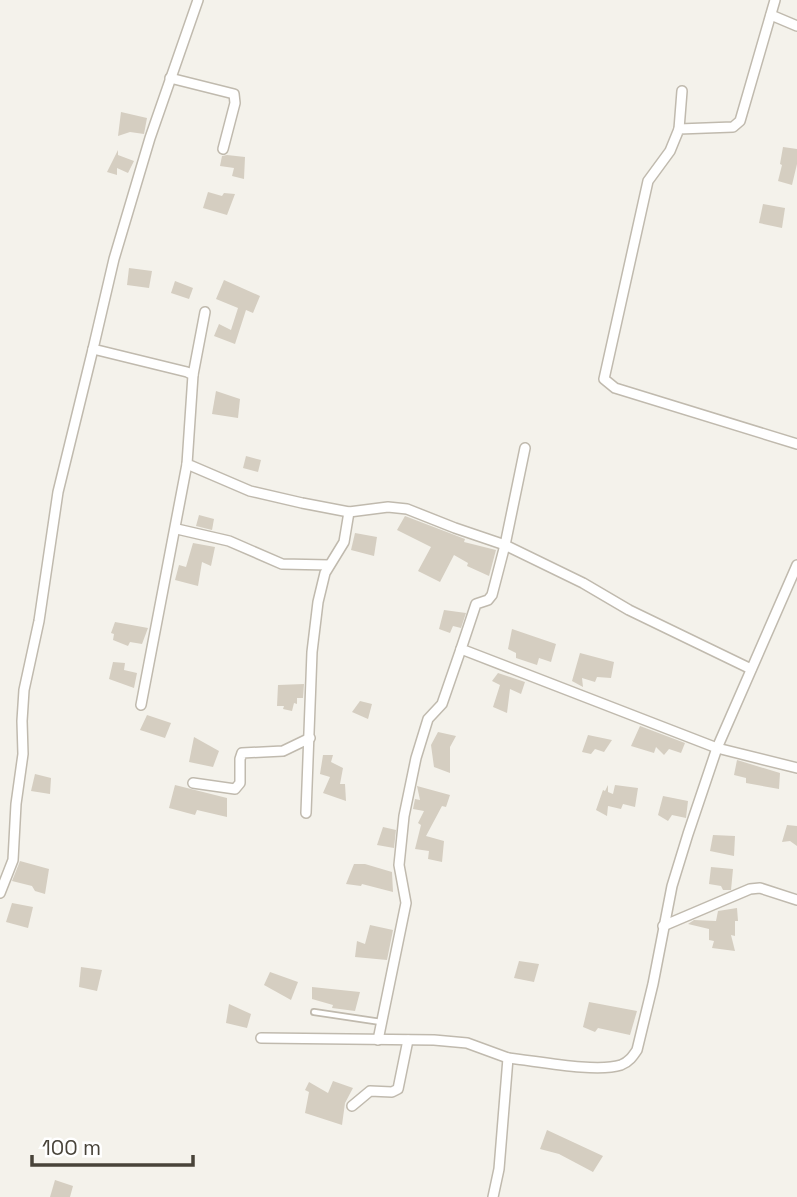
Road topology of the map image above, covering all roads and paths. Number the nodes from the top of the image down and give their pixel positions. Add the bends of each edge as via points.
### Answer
1 (198, 0) edge
2 (775, 0) edge
3 (771, 15) junction
4 (797, 26) edge
5 (170, 78) junction
6 (682, 91) dead end
7 (679, 129) junction
8 (223, 149) dead end
9 (205, 312) dead end
10 (93, 349) junction
11 (193, 375) junction
12 (797, 444) edge
13 (525, 448) dead end
14 (187, 464) junction
15 (349, 512) junction
16 (177, 528) junction
17 (505, 545) junction
18 (329, 565) junction
19 (797, 565) edge
20 (461, 649) junction
21 (751, 669) junction
22 (141, 705) dead end
23 (310, 738) junction
24 (717, 748) junction
25 (797, 768) edge
26 (193, 783) dead end
27 (306, 813) dead end
28 (0, 893) edge
29 (797, 900) edge
30 (663, 926) junction
31 (314, 1012) dead end
32 (382, 1021) junction
33 (261, 1038) dead end
34 (378, 1040) junction
35 (408, 1040) junction
36 (508, 1058) junction
37 (352, 1106) dead end
38 (493, 1197) edge

1 - 5 street
2 - 3 street
3 - 4 street
3 - 7 street via 737,125
5 - 8 street via 234,94
5 - 10 street via 114,259
6 - 7 street
7 - 12 street via 670,151 648,181 604,379 615,388
9 - 11 street
10 - 11 street
10 - 28 street via 58,492 24,690 13,860
11 - 14 street
13 - 17 street
14 - 15 street via 256,493
14 - 16 street
15 - 17 street via 407,509
15 - 18 street via 344,542
16 - 18 street via 229,541 282,564
16 - 22 street
17 - 20 street via 492,595 474,607
17 - 21 street
18 - 23 street via 316,615
19 - 21 street
20 - 24 street
20 - 32 street via 442,704 428,719 412,777 399,865 406,903
21 - 24 street
23 - 26 street via 283,751 242,753 240,783 235,789
23 - 27 street
24 - 25 street
24 - 30 street
29 - 30 street via 750,889
30 - 36 street via 646,1015 631,1058 622,1065 584,1067
31 - 32 lane
32 - 34 street
33 - 34 street
34 - 35 street
35 - 36 street via 467,1043
35 - 37 street via 398,1089 370,1091
36 - 38 street

